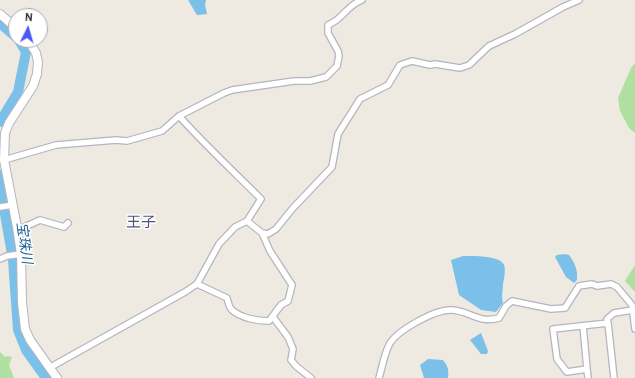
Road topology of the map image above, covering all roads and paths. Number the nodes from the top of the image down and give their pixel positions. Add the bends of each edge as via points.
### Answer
1 (362, 0) edge
2 (578, 0) edge
3 (0, 14) edge
4 (8, 21) edge
5 (33, 48) edge
6 (179, 116) junction
7 (4, 160) junction
8 (10, 206) junction
9 (0, 207) edge
10 (247, 221) junction
11 (68, 223) dead end
12 (18, 230) junction
13 (262, 233) junction
14 (19, 254) junction
15 (0, 259) edge
16 (197, 284) junction
17 (634, 308) edge
18 (273, 318) junction
19 (608, 323) junction
20 (583, 326) junction
21 (635, 329) edge
22 (49, 368) junction
23 (587, 369) junction
24 (57, 378) edge
25 (311, 378) edge
26 (379, 378) edge
27 (588, 378) edge
28 (614, 378) edge

1 - 6 street via 328,25 328,33 339,56 337,66 326,77 232,90
2 - 13 street via 489,46 469,66 460,68 412,61 400,65 388,85 360,99 338,134 332,167 276,229 268,234
3 - 4 main road
5 - 7 main road via 38,62 37,74 33,86 5,133
6 - 7 street via 162,130 127,141 56,145
6 - 10 street via 261,199
7 - 8 main road
8 - 9 street
8 - 12 main road
10 - 13 street
10 - 16 street via 235,227 219,244
11 - 12 street via 64,227 40,220
12 - 14 main road
13 - 18 street via 270,251 292,285 288,301 281,305
14 - 15 street
14 - 22 main road via 25,329
16 - 18 street via 226,298 230,309 241,316 262,321
16 - 22 street
17 - 19 street via 614,313 607,319
17 - 21 street
17 - 26 street via 617,287 611,284 592,284 579,286 565,308 551,309 512,301 499,318 491,320 482,320 461,311 444,310 427,316 394,339 389,346
18 - 25 street via 288,337 293,349 291,360
19 - 20 street
19 - 28 street
20 - 23 street
20 - 23 street via 553,329 557,359 567,372
22 - 24 main road
23 - 27 street

